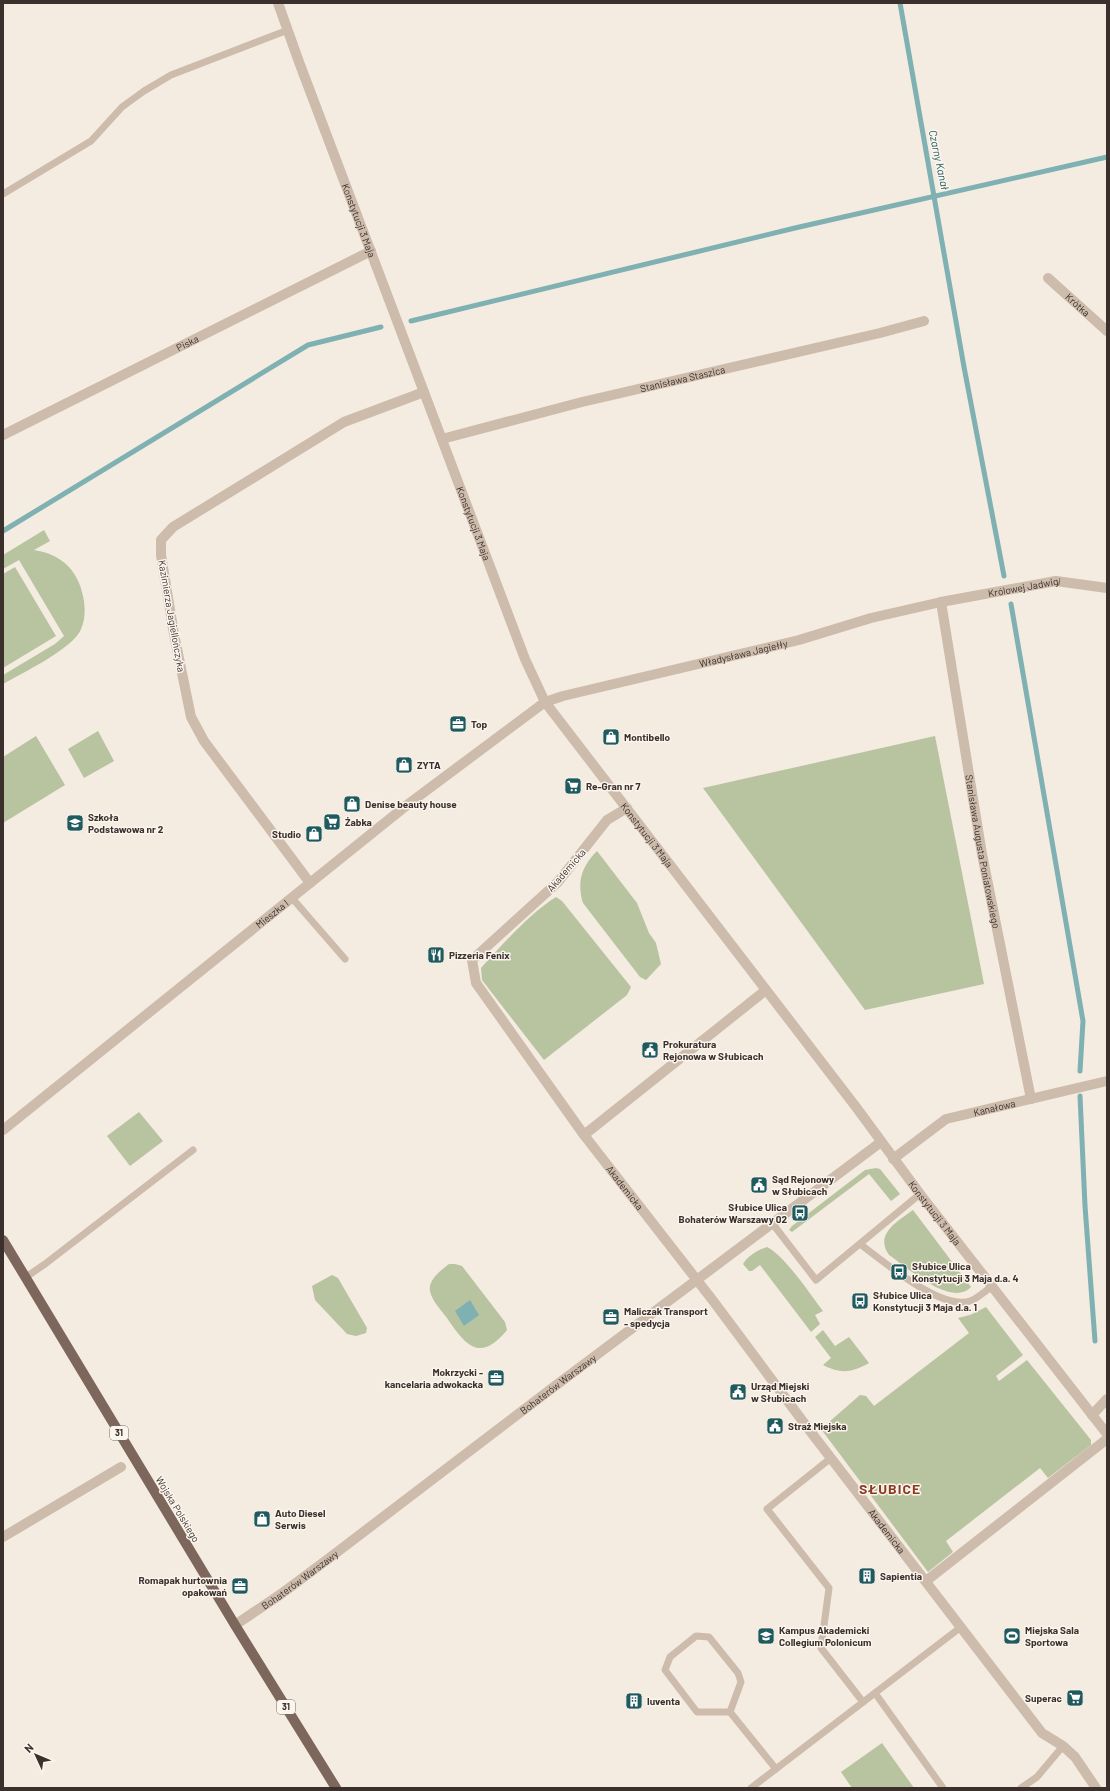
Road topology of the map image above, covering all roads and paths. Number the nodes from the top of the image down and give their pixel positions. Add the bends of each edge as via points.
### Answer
1 (278, 3) edge
2 (288, 30) junction
3 (3, 194) edge
4 (371, 251) junction
5 (1048, 278) dead end
6 (924, 321) dead end
7 (1107, 331) edge
8 (424, 392) junction
9 (3, 436) edge
10 (442, 439) junction
11 (1107, 588) edge
12 (941, 602) junction
13 (545, 702) junction
14 (627, 808) junction
15 (310, 883) junction
16 (292, 898) junction
17 (345, 959) dead end
18 (766, 990) junction
19 (1107, 1081) edge
20 (1031, 1099) junction
21 (3, 1130) edge
22 (584, 1135) junction
23 (881, 1142) junction
24 (193, 1150) dead end
25 (894, 1159) junction
26 (920, 1194) junction
27 (772, 1223) junction
28 (3, 1240) edge
29 (860, 1244) junction
30 (26, 1277) junction
31 (697, 1280) junction
32 (993, 1286) junction
33 (1107, 1400) edge
34 (1092, 1414) junction
35 (1107, 1434) edge
36 (1107, 1438) edge
37 (831, 1458) junction
38 (121, 1467) dead end
39 (3, 1538) edge
40 (926, 1582) junction
41 (235, 1625) junction
42 (961, 1627) junction
43 (875, 1693) junction
44 (863, 1702) junction
45 (730, 1712) junction
46 (1064, 1746) junction
47 (776, 1769) junction
48 (336, 1788) edge
49 (751, 1788) edge
50 (943, 1788) edge
51 (1021, 1788) edge
52 (1096, 1788) edge

1 - 2 street, Konstytucji 3 Maja
2 - 3 lane via 171,75 122,107 91,141
2 - 4 street, Konstytucji 3 Maja
4 - 8 street, Konstytucji 3 Maja
4 - 9 street, Piska
5 - 7 street, Krótka
6 - 10 street, Stanisława Staszica via 582,402
8 - 10 street, Konstytucji 3 Maja
8 - 15 street, Kazimierza Jagiellończyka via 344,422 173,528 162,540 161,555 191,717 204,741
10 - 13 street, Konstytucji 3 Maja via 531,672
11 - 12 street, Królowej Jadwigi via 1056,581
12 - 13 street, Władysława Jagiełły via 871,618 799,640
12 - 20 street, Stanisława Augusta Poniatowskiego via 982,854
13 - 14 street, Konstytucji 3 Maja
13 - 15 street, Mieszka I via 407,805
14 - 18 street, Konstytucji 3 Maja
14 - 22 street, Akademicka via 607,820 558,882 472,960 476,983
15 - 16 street, Mieszka I
16 - 17 lane
16 - 21 street, Mieszka I
18 - 22 street
18 - 23 street, Konstytucji 3 Maja
19 - 20 street, Kanałowa
20 - 25 street, Kanałowa via 946,1119
22 - 31 street, Akademicka
23 - 25 street, Konstytucji 3 Maja
23 - 27 street, Bohaterów Warszawy
24 - 30 lane
25 - 26 street, Konstytucji 3 Maja
26 - 29 lane
26 - 32 street, Konstytucji 3 Maja
27 - 29 lane via 816,1280
27 - 31 street, Bohaterów Warszawy
28 - 30 main road, Wojska Polskiego / 31
29 - 32 lane via 925,1290 944,1300 959,1303 970,1301
30 - 41 main road, Wojska Polskiego / 31
31 - 37 street, Akademicka
31 - 41 street, Bohaterów Warszawy via 328,1559
32 - 34 street, Konstytucji 3 Maja
33 - 34 street
34 - 35 street, Konstytucji 3 Maja
36 - 40 street
37 - 40 street, Akademicka
37 - 44 lane via 767,1509 829,1588 821,1648
38 - 39 street
40 - 42 street, Akademicka
41 - 48 main road, Wojska Polskiego / 31
42 - 43 lane
42 - 46 street, Akademicka via 1042,1733
43 - 44 lane
43 - 50 lane
44 - 47 lane
45 - 45 lane via 741,1682 738,1673 709,1637 696,1636 670,1657 665,1670 696,1712
45 - 47 lane
46 - 51 lane via 1037,1777
46 - 52 street, Akademicka via 1075,1757
47 - 49 lane

